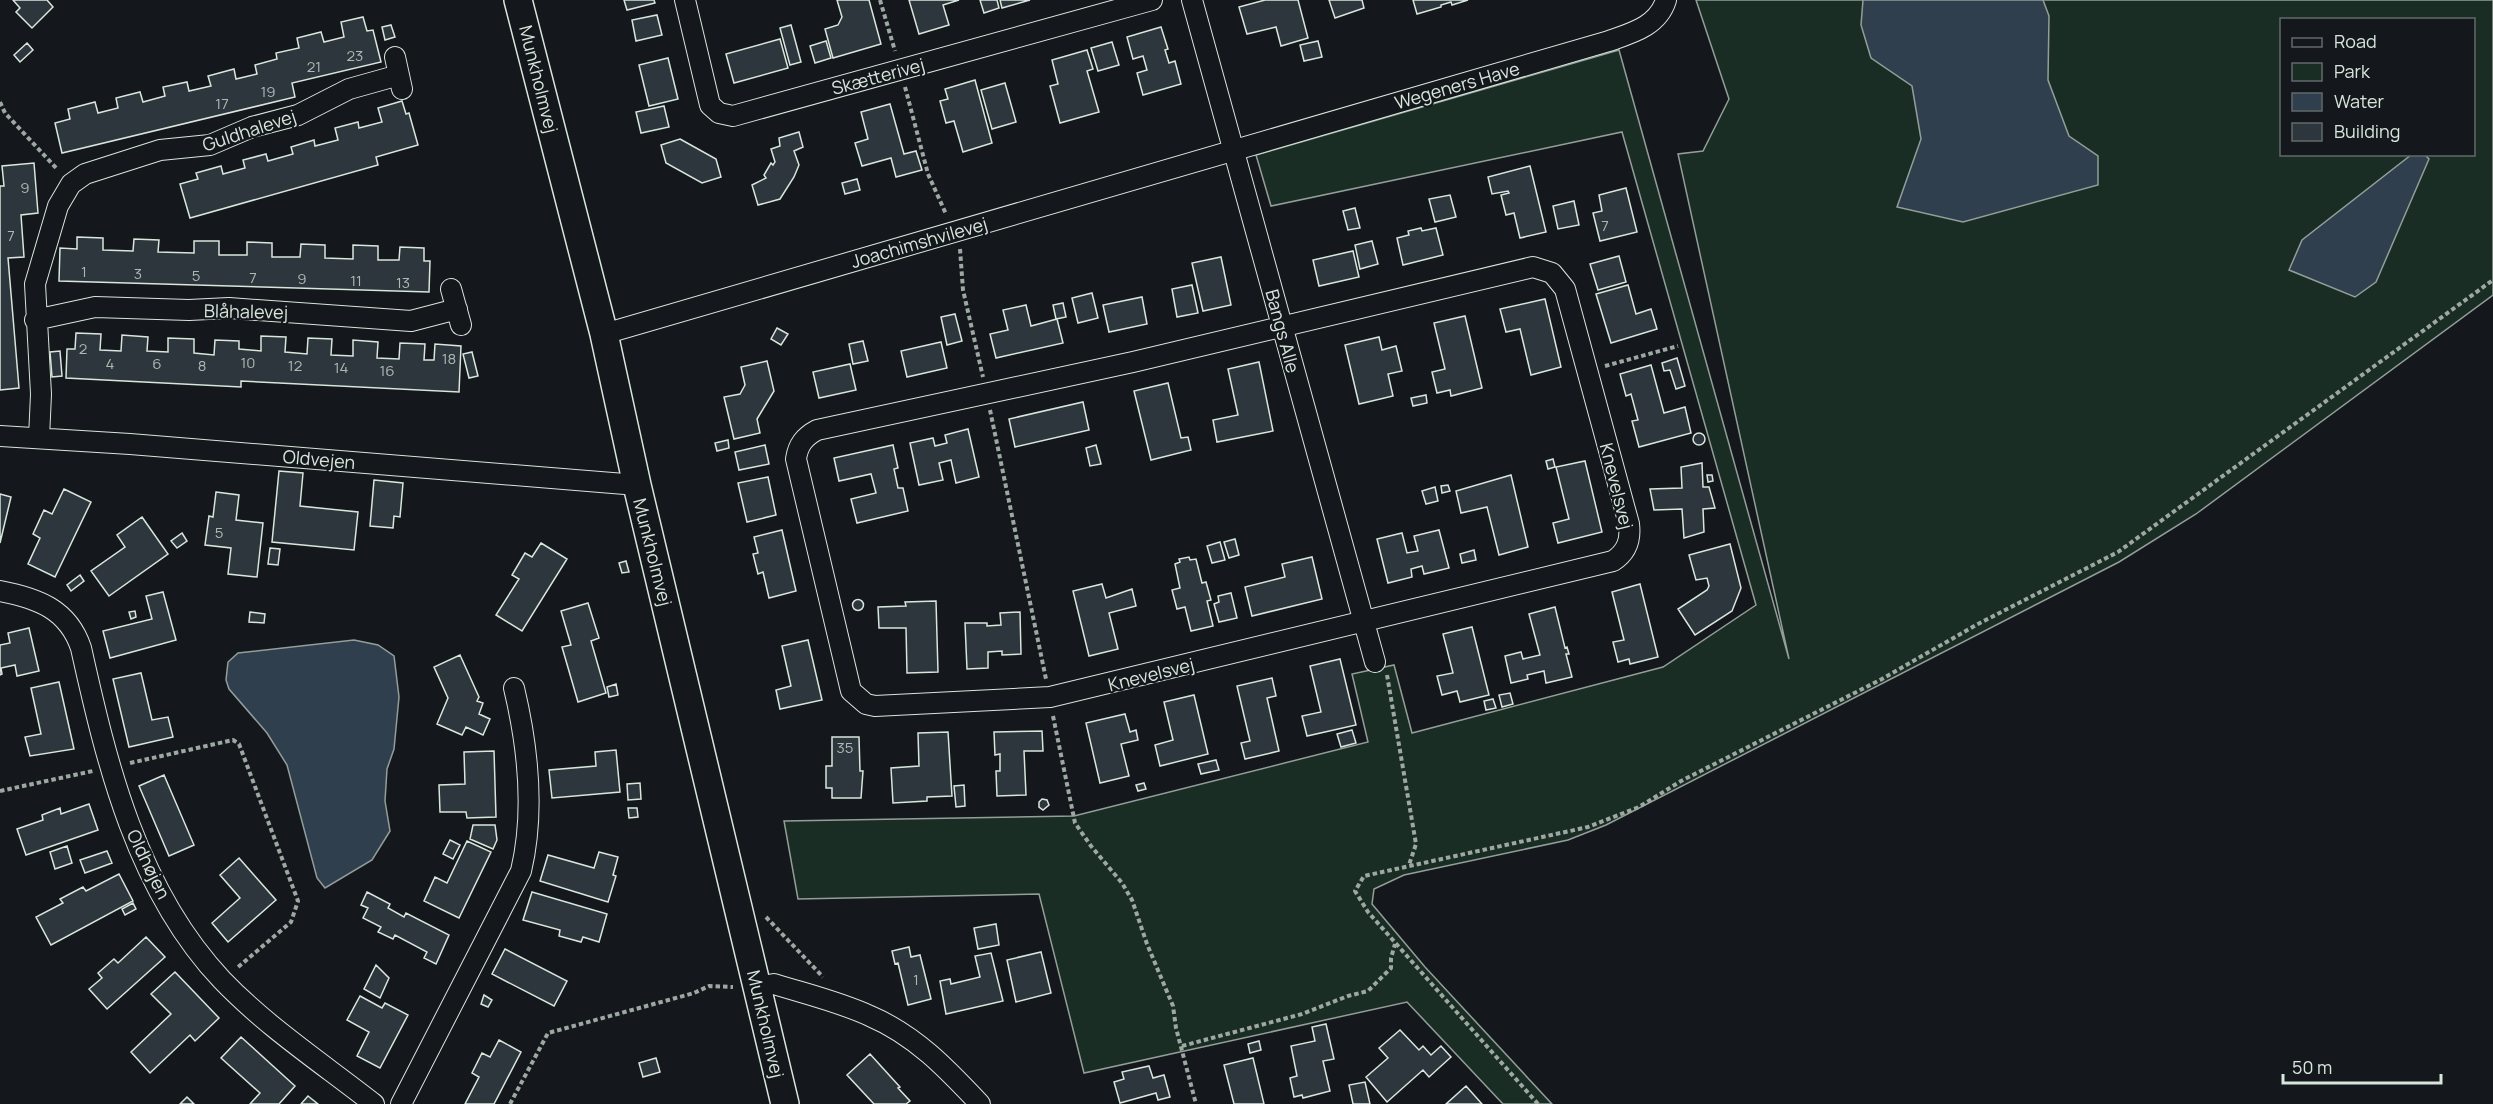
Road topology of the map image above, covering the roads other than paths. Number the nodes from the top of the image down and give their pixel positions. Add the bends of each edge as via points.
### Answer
1 (519, 0) edge
2 (685, 0) edge
3 (1152, 0) edge
4 (1192, 0) edge
5 (1666, 0) edge
6 (399, 74) dead end
7 (1234, 150) junction
8 (452, 289) dead end
9 (35, 320) junction
10 (1282, 327) junction
11 (604, 334) junction
12 (0, 436) edge
13 (39, 438) junction
14 (637, 485) junction
15 (0, 591) edge
16 (1364, 622) junction
17 (1375, 662) road end
18 (514, 688) dead end
19 (758, 987) junction
20 (374, 1104) edge
21 (401, 1104) edge
22 (785, 1104) edge
23 (980, 1104) edge

1 - 11 street, Munkholmvej
2 - 3 street, Skætterivej via 710,105 719,113 733,116
4 - 7 street, Bangs Alle
5 - 7 street, Wegeners Have via 1648,26 1609,41
6 - 9 street, Guldhalevej via 349,89 298,115 210,145 160,150 85,174 71,184 58,206 37,278
7 - 10 street, Bangs Alle
7 - 11 street, Joachimshvilevej
8 - 9 street, Blåhalevej via 459,317 411,321 229,308 95,307
9 - 13 street
10 - 16 street, Bangs Alle
10 - 16 street, Knevelsvej via 1539,267 1554,274 1564,285 1629,524 1629,539 1622,554 1613,561
10 - 16 street, Knevelsvej via 817,430 801,443 796,459 848,681 857,699 875,706 1050,697
11 - 14 street, Munkholmvej
12 - 13 street, Oldvejen
13 - 14 street, Oldvejen
14 - 19 street, Munkholmvej
15 - 20 street, Oldhøjen via 33,598 51,607 75,633 109,767 130,826 157,885 194,946 260,1016
16 - 17 street, Bangs Alle
18 - 21 street via 523,726 528,785 528,830 521,871
19 - 22 street, Munkholmvej
19 - 23 street via 774,984 870,1016 910,1038

